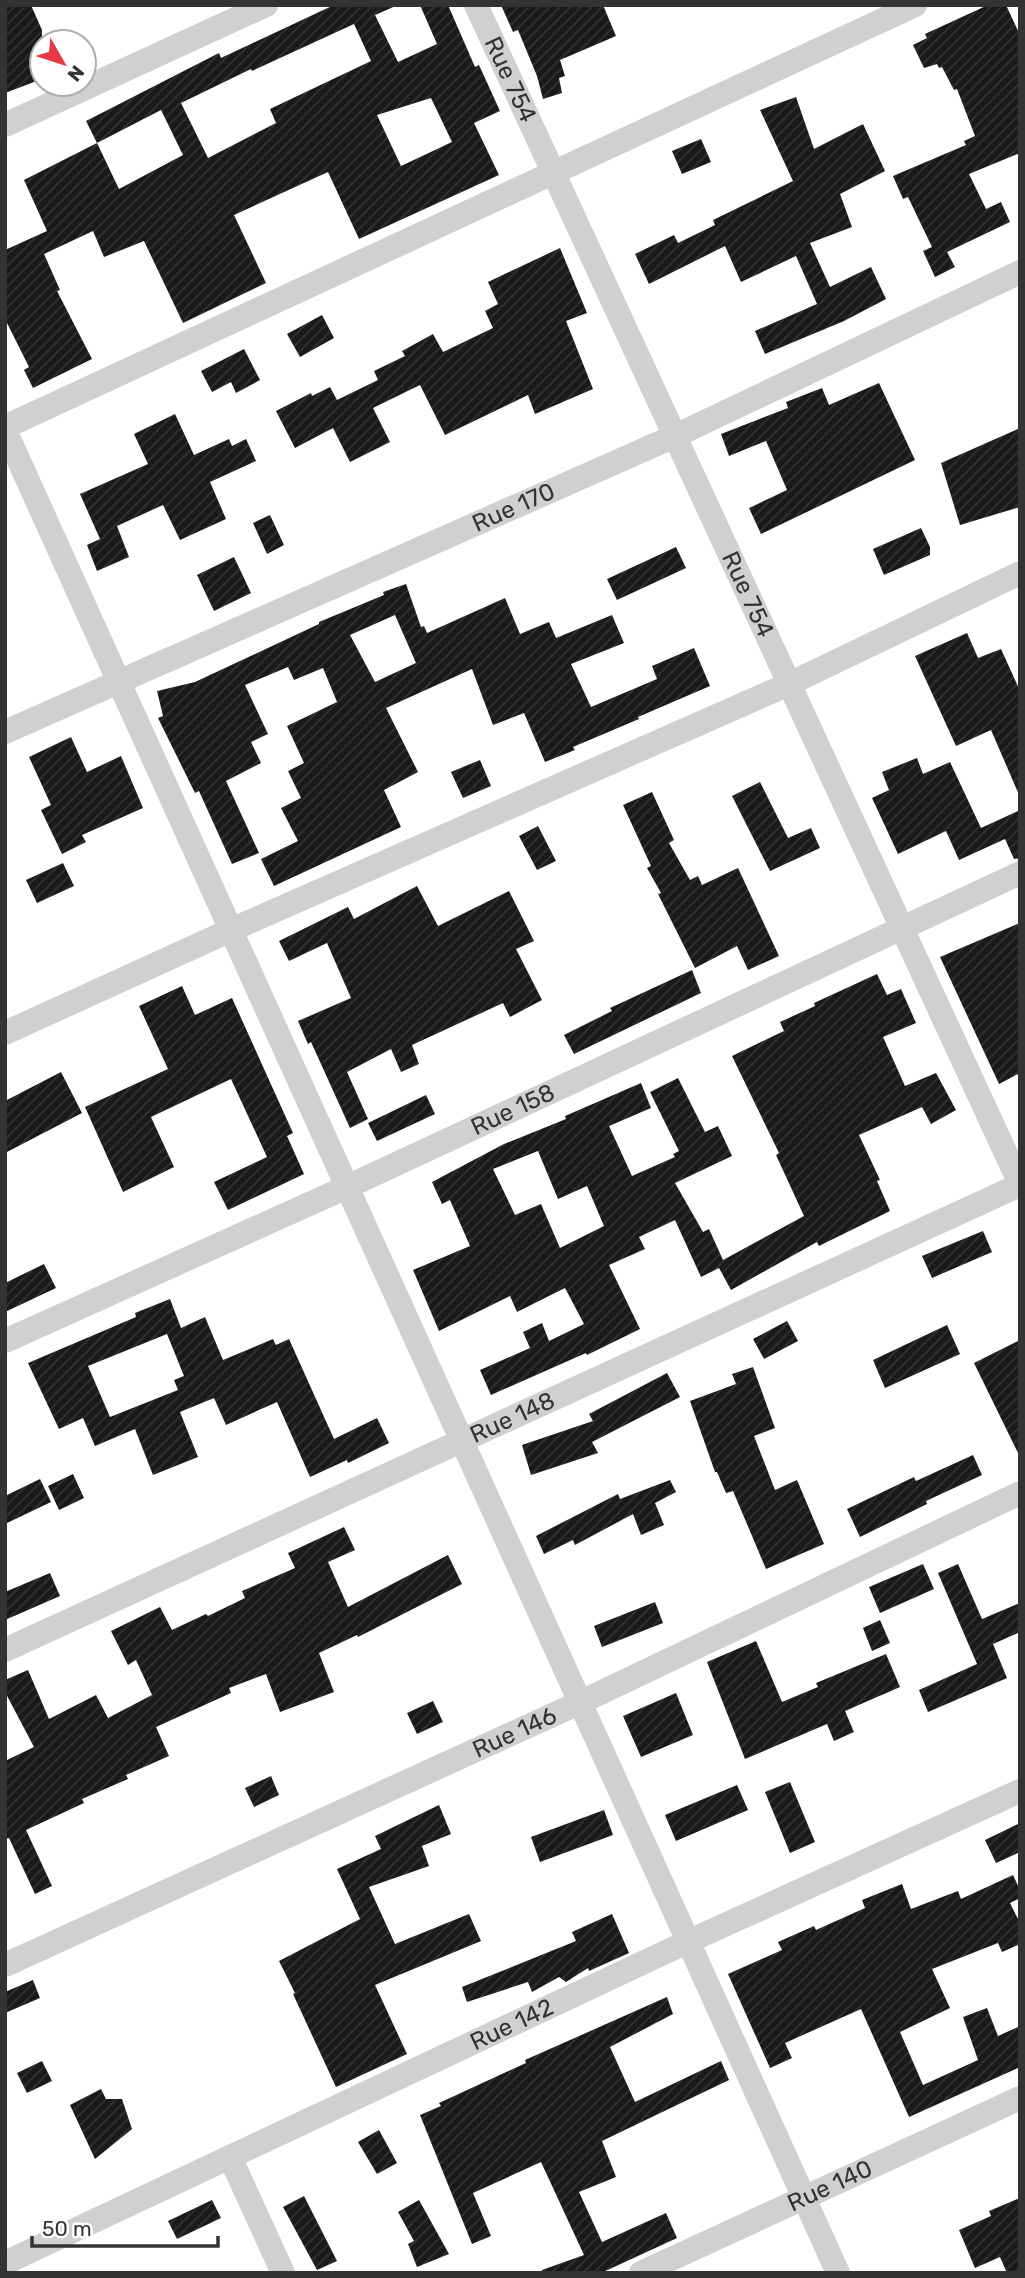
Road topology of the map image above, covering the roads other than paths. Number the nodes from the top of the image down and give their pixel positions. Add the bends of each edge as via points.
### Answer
1 (266, 5) edge
2 (476, 5) edge
3 (915, 5) edge
4 (5, 125) edge
5 (554, 173) junction
6 (1020, 272) edge
7 (5, 428) edge
8 (675, 436) junction
9 (1020, 573) edge
10 (118, 680) junction
11 (789, 684) junction
12 (5, 732) edge
13 (1020, 873) edge
14 (902, 928) junction
15 (231, 929) junction
16 (5, 1033) edge
17 (1020, 1185) edge
18 (346, 1186) junction
19 (5, 1341) edge
20 (461, 1440) junction
21 (1020, 1493) edge
22 (5, 1650) edge
23 (579, 1703) junction
24 (1020, 1791) edge
25 (687, 1942) junction
26 (5, 1965) edge
27 (1020, 2098) edge
28 (230, 2157) junction
29 (803, 2199) junction
30 (5, 2263) edge
31 (283, 2273) edge
32 (641, 2273) edge
33 (838, 2273) edge

1 - 4 street
2 - 5 street, Rue 754
3 - 5 street
5 - 7 street
5 - 8 street, Rue 754
6 - 8 street, Rue 170
7 - 10 street
8 - 10 street, Rue 170
8 - 11 street, Rue 754
9 - 11 street
10 - 12 street, Rue 170
10 - 15 street
11 - 14 street, Rue 754
11 - 15 street
13 - 14 street, Rue 158
14 - 17 street, Rue 754
14 - 18 street, Rue 158
15 - 16 street
15 - 18 street
17 - 20 street, Rue 148
18 - 19 street, Rue 158
18 - 20 street
20 - 22 street, Rue 148
20 - 23 street
21 - 23 street, Rue 146
23 - 25 street
23 - 26 street, Rue 146
24 - 25 street, Rue 142
25 - 28 street, Rue 142
25 - 29 street
27 - 29 street, Rue 140
28 - 30 street, Rue 142
28 - 31 street
29 - 32 street, Rue 140
29 - 33 street

